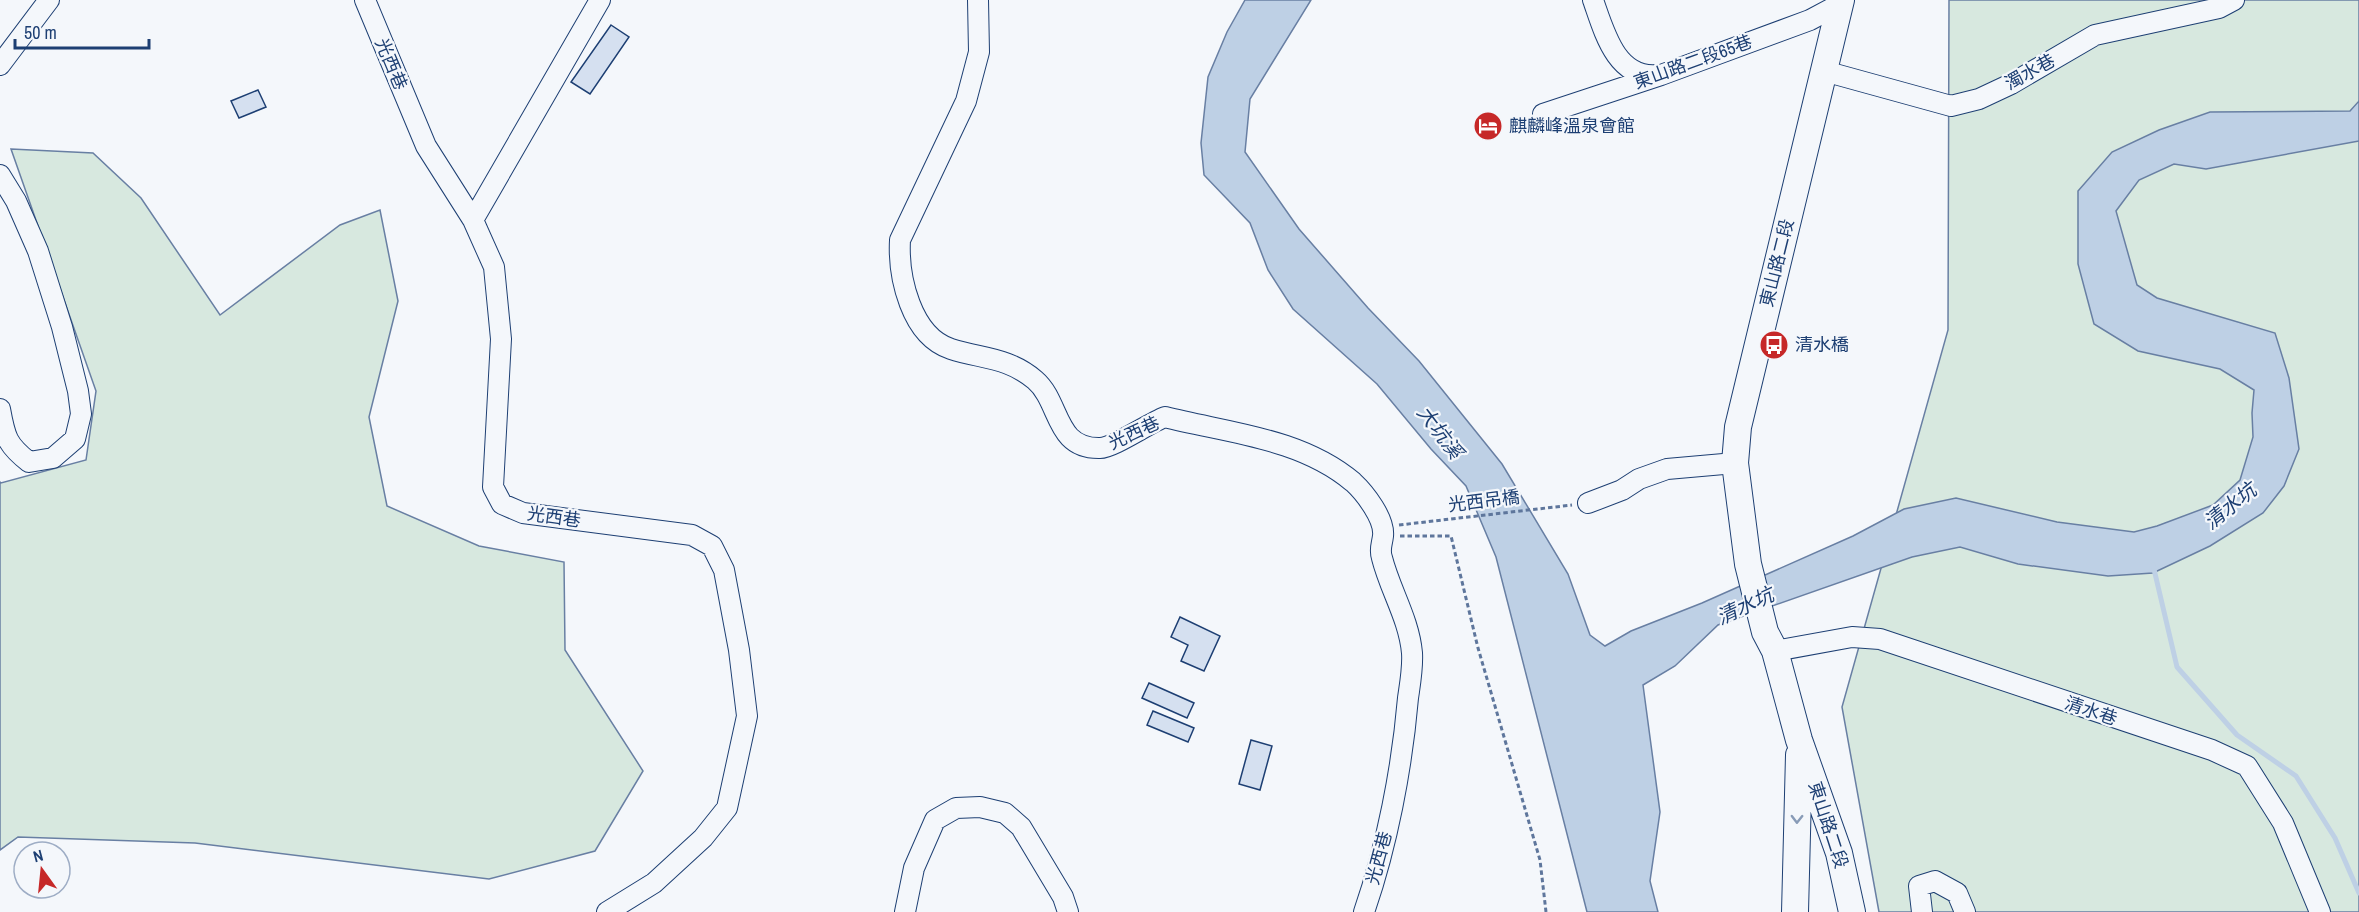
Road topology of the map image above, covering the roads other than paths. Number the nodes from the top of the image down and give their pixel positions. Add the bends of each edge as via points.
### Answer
1 (48, 0) edge
2 (365, 0) edge
3 (600, 0) edge
4 (978, 0) edge
5 (1593, 0) edge
6 (2234, 0) edge
7 (1841, 2) edge
8 (0, 65) edge
9 (1824, 71) junction
10 (1661, 75) junction
11 (1543, 114) dead end
12 (0, 175) edge
13 (473, 220) junction
14 (0, 409) edge
15 (1736, 462) junction
16 (1588, 503) road end
17 (1770, 642) junction
18 (1799, 740) junction
19 (607, 912) edge
20 (905, 912) edge
21 (1068, 912) edge
22 (1364, 912) edge
23 (1795, 912) edge
24 (1852, 912) edge
25 (1922, 912) edge
26 (1965, 912) edge
27 (2320, 912) edge

1 - 8 lane
2 - 13 lane, 光西巷 via 426,146
3 - 13 lane
4 - 22 lane, 光西巷 via 979,52 966,101 900,240 899,261 906,292 924,330 933,339 950,348 991,357 1037,381 1069,438 1081,444 1100,448 1165,417 1290,447 1318,459 1353,482 1376,513 1383,532 1379,549 1408,632 1412,655 1406,728
5 - 10 lane via 1607,41 1620,59 1634,72
6 - 9 lane, 濁水巷 via 2219,8 2095,35 2011,84 1979,99 1951,106
7 - 9 main road, 東山路二段
7 - 10 lane, 東山路二段65巷 via 1810,20
9 - 15 main road, 東山路二段 via 1738,427
10 - 11 lane, 東山路二段65巷
12 - 14 lane via 38,250 81,414 75,439 53,458 30,462 12,449 3,430
13 - 19 lane, 光西巷 via 494,267 501,339 493,487 502,504 523,513 692,535 712,546 724,570 747,716 727,808 703,838 654,884
15 - 16 lane via 1667,469
15 - 17 main road, 東山路二段 via 1748,564
17 - 18 main road, 東山路二段
17 - 27 lane, 清水巷 via 1880,639 2212,750 2247,766 2283,823
18 -> 23 main road, 東山路二段
18 - 24 main road, 東山路二段 via 1839,853
20 - 21 lane via 914,868 936,820 956,808 980,807 1005,813 1021,827
25 - 26 lane via 1919,886 1935,880 1957,893

